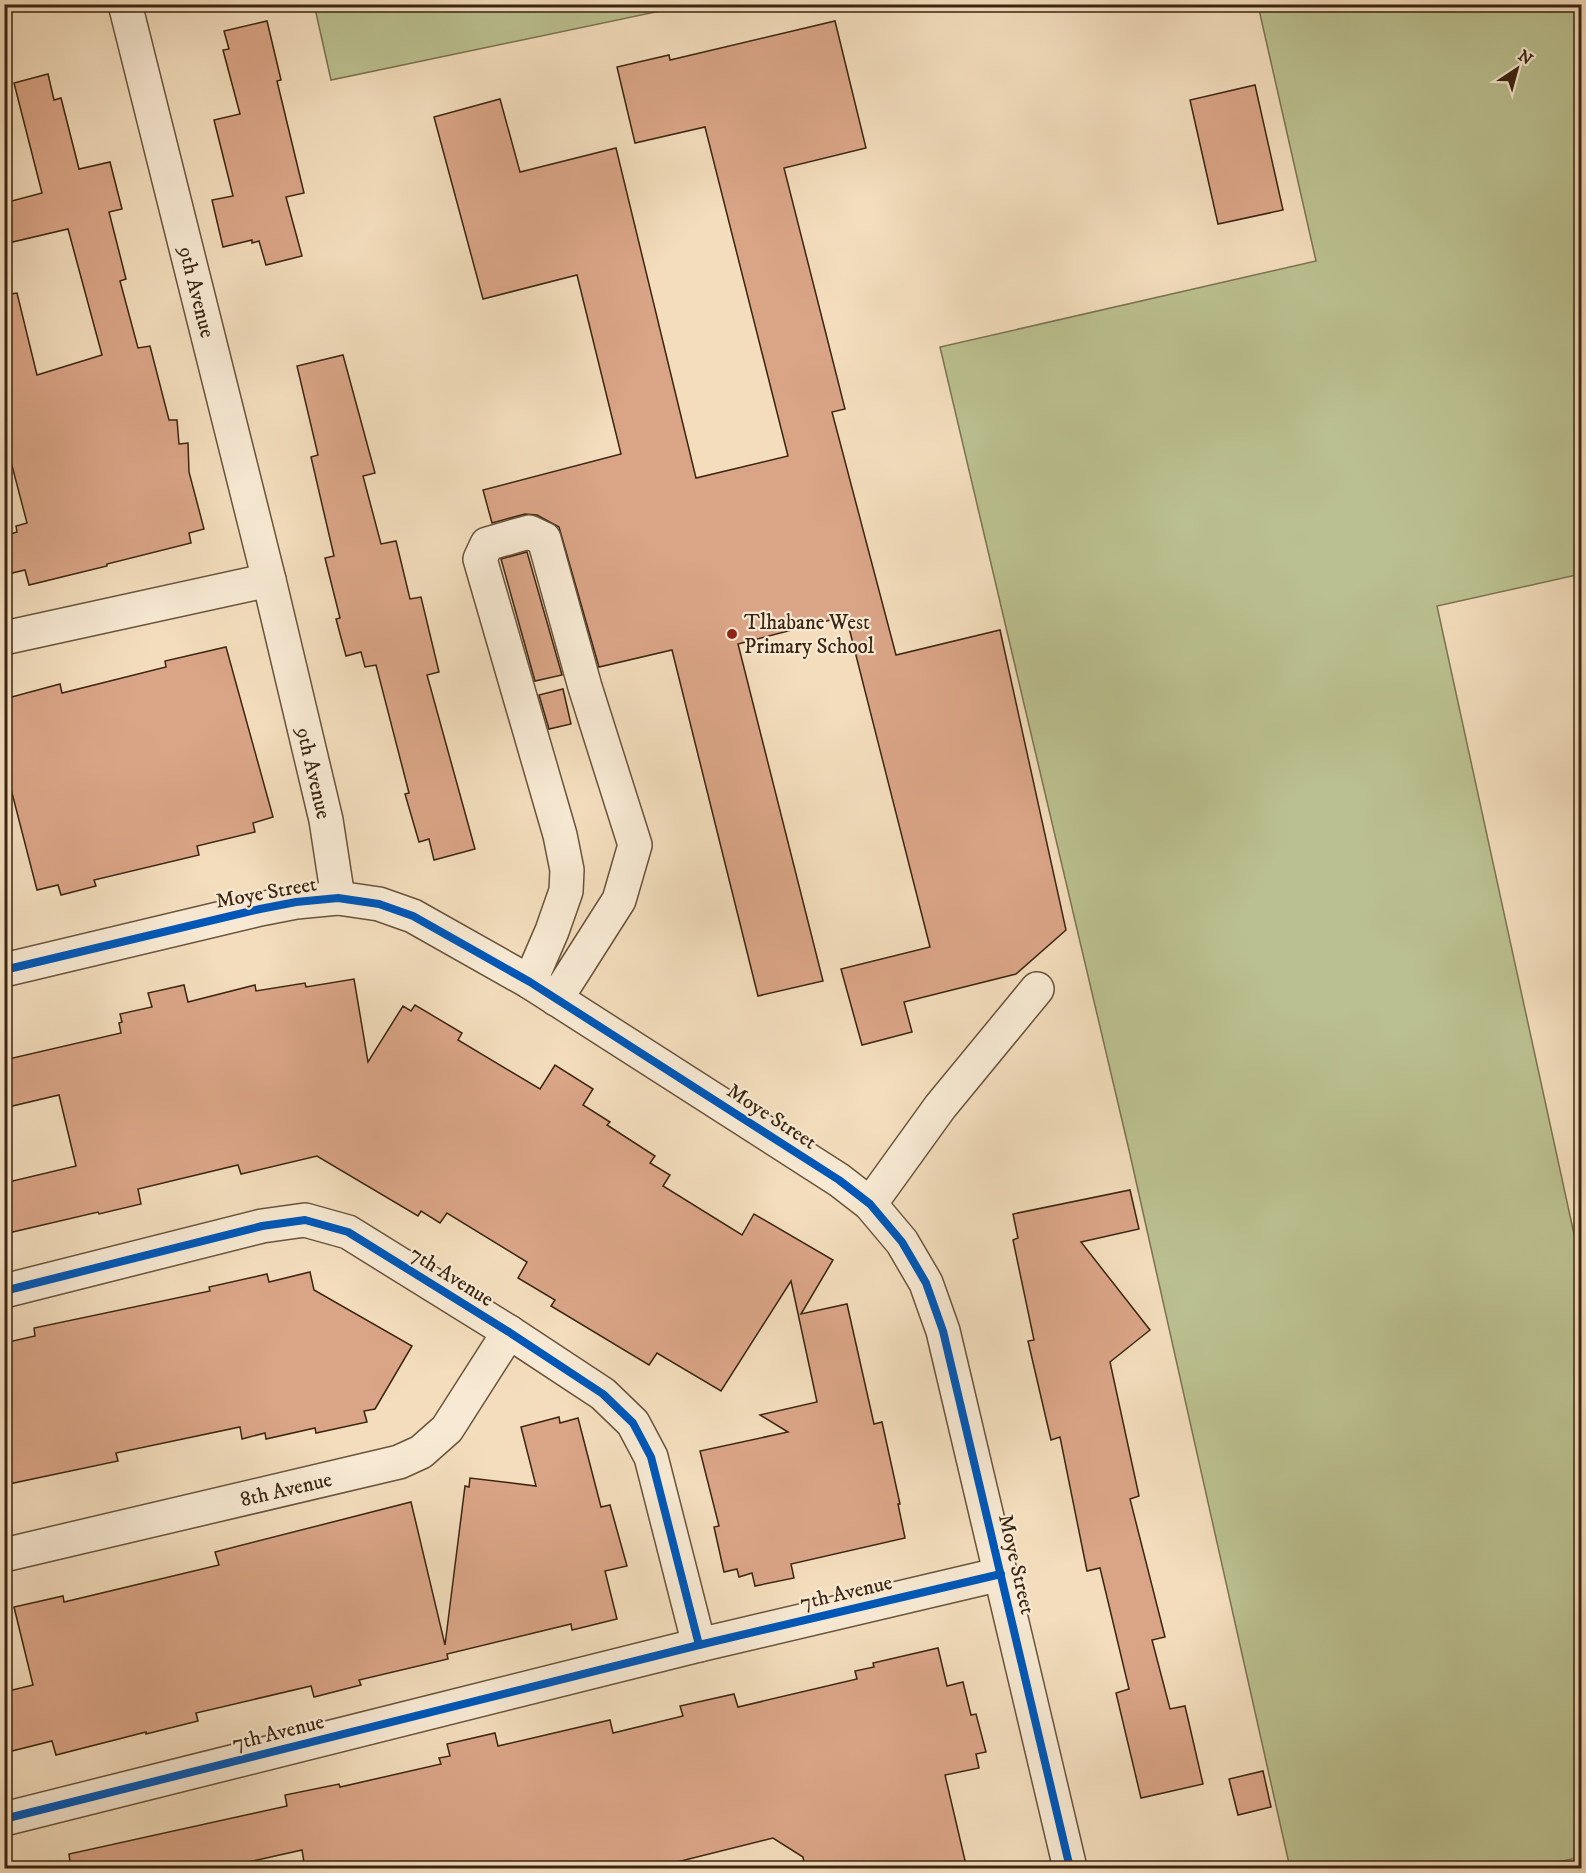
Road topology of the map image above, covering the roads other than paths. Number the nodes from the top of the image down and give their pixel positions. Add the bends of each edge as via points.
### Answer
1 (124, 4) edge
2 (269, 580) junction
3 (4, 638) edge
4 (338, 898) junction
5 (4, 970) edge
6 (1037, 989) dead end
7 (543, 991) junction
8 (870, 1204) junction
9 (4, 1291) edge
10 (509, 1332) junction
11 (4, 1555) edge
12 (1001, 1574) junction
13 (699, 1645) junction
14 (4, 1819) edge
15 (1070, 1869) edge

1 - 2 street, 9th Avenue
2 - 3 street
2 - 4 street, 9th Avenue via 326,820
4 - 5 street, Moye Street via 260,909
4 - 7 street, Moye Street via 379,904 413,916
6 - 8 street via 940,1107
7 - 7 street via 619,900 635,845 544,539 529,532 486,544 480,560 567,870 566,891 552,931
7 - 8 street, Moye Street via 839,1180
8 - 12 street, Moye Street via 902,1242 920,1272 943,1331
9 - 10 street, 7th Avenue via 262,1226 305,1220 348,1232
10 - 11 street, 8th Avenue via 447,1429 421,1452 399,1462
10 - 13 street, 7th Avenue via 603,1394 633,1423 651,1457
12 - 13 street, 7th Avenue
12 - 15 street, Moye Street
13 - 14 street, 7th Avenue

